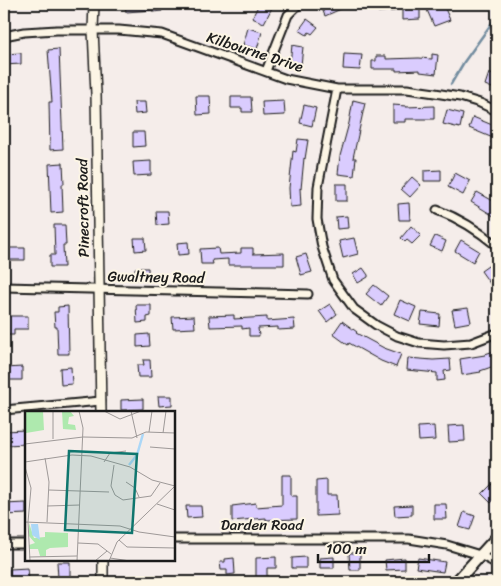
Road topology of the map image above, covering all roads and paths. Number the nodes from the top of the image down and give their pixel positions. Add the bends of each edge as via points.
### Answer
1 (94, 4) edge
2 (299, 4) edge
3 (94, 30) junction
4 (4, 36) edge
5 (266, 72) junction
6 (337, 89) junction
7 (497, 111) edge
8 (437, 210) dead end
9 (497, 246) edge
10 (4, 287) edge
11 (98, 290) junction
12 (308, 294) dead end
13 (497, 333) edge
14 (100, 402) junction
15 (4, 410) edge
16 (101, 411) edge
17 (497, 537) edge
18 (175, 540) edge
19 (4, 544) edge
20 (25, 544) edge
21 (480, 555) junction
22 (104, 561) edge
23 (497, 564) edge
24 (104, 582) edge
25 (456, 582) edge

1 - 3 street, Pinecroft Road
2 - 5 street via 288,15
3 - 4 street, Kilbourne Drive via 24,32
3 - 5 street, Kilbourne Drive via 162,34
3 - 11 street, Pinecroft Road
5 - 6 street, Kilbourne Drive
6 - 7 street, Kilbourne Drive via 407,89 460,97
6 - 13 street via 319,179 317,211 322,248 333,280 354,308 376,325 419,343 471,342
8 - 9 street via 455,216
10 - 11 street, Gwaltney Road
11 - 12 street, Gwaltney Road
11 - 14 street, Pinecroft Road
14 - 15 street
14 - 16 street, Pinecroft Road
17 - 21 main road
18 - 21 street, Darden Road via 409,539 447,545
19 - 20 street
21 - 23 street, Darden Road
21 - 25 main road
22 - 24 street

